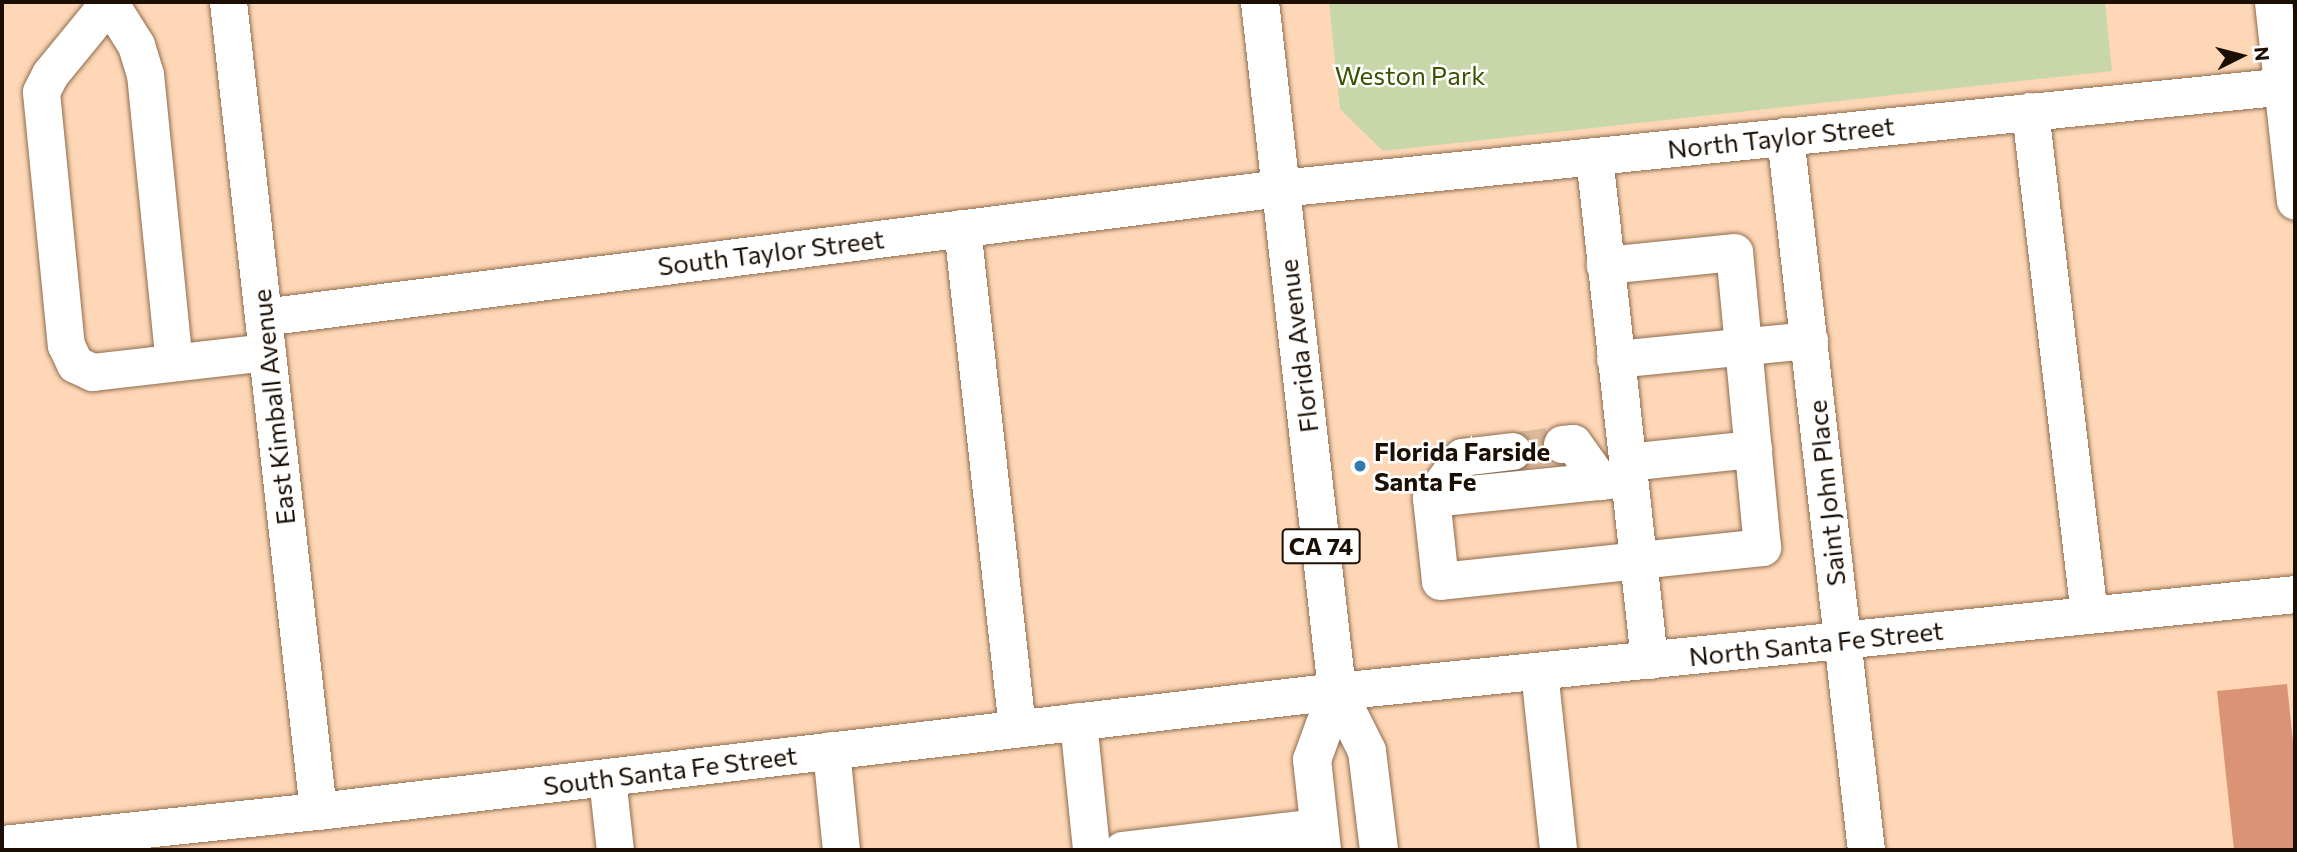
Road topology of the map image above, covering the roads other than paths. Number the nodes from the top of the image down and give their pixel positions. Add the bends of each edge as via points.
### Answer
1 (109, 2) edge
2 (228, 2) edge
3 (1260, 2) edge
4 (2273, 2) edge
5 (2289, 85) edge
6 (2030, 111) junction
7 (1786, 136) junction
8 (1594, 156) junction
9 (1280, 188) junction
10 (2295, 201) edge
11 (962, 228) junction
12 (1605, 265) junction
13 (263, 317) junction
14 (1809, 340) junction
15 (1744, 347) junction
16 (267, 352) junction
17 (1615, 359) junction
18 (174, 362) junction
19 (1562, 444) tunnel mouth
20 (1752, 449) junction
21 (1512, 451) tunnel mouth
22 (1619, 474) junction
23 (1431, 498) junction
24 (1638, 562) junction
25 (2295, 594) edge
26 (2089, 615) junction
27 (1842, 640) junction
28 (1649, 660) junction
29 (1539, 671) junction
30 (1338, 691) junction
31 (1078, 721) junction
32 (1017, 728) junction
33 (831, 750) junction
34 (607, 778) junction
35 (318, 811) junction
36 (180, 837) edge
37 (1321, 839) edge
38 (2, 844) edge
39 (615, 850) edge
40 (842, 850) edge
41 (1091, 850) edge
42 (1122, 850) edge
43 (1378, 850) edge
44 (1558, 850) edge
45 (1866, 850) edge

1 - 18 street via 136,45 145,74
1 - 18 street via 50,74 41,92 66,345 75,364 92,372
2 - 13 street, East Kimball Avenue
3 - 9 main road, Florida Avenue / CA 74
4 - 5 street
5 - 6 street, North Taylor Street
5 - 10 street
6 - 7 street, North Taylor Street
6 - 26 street
7 - 8 street, North Taylor Street
7 - 14 street, Saint John Place
8 - 9 street, North Taylor Street
8 - 12 street
9 - 11 street, South Taylor Street
9 - 30 main road, Florida Avenue / CA 74
11 - 13 street, South Taylor Street
11 - 32 street
12 - 15 street via 1734,253
12 - 17 street
13 - 16 street, East Kimball Avenue
14 - 15 street
14 - 27 street, Saint John Place
15 - 17 street
15 - 20 street
16 - 18 street
16 - 35 street, East Kimball Avenue
17 - 22 street
19 - 22 street via 1573,443
20 - 22 street
20 - 24 street via 1762,547
21 - 23 street via 1462,457
22 - 23 street
22 - 24 street
23 - 24 street via 1440,581
24 - 28 street
25 - 26 street, North Santa Fe Street
26 - 27 street, North Santa Fe Street
27 - 28 street, North Santa Fe Street
27 - 45 street, Saint John Place
28 - 29 street, North Santa Fe Street
29 - 30 street, North Santa Fe Street
29 - 44 street
30 - 31 street, South Santa Fe Street
30 - 37 main road, Florida Avenue / CA 74 via 1312,760
30 - 43 main road, Florida Avenue / CA 74 via 1367,751
31 - 32 street, South Santa Fe Street
31 - 41 street
32 - 33 street, South Santa Fe Street
33 - 34 street, South Santa Fe Street
33 - 40 street
34 - 35 street, South Santa Fe Street
34 - 39 street
35 - 36 street, South Santa Fe Street
36 - 38 street, South Santa Fe Street
37 - 42 street

